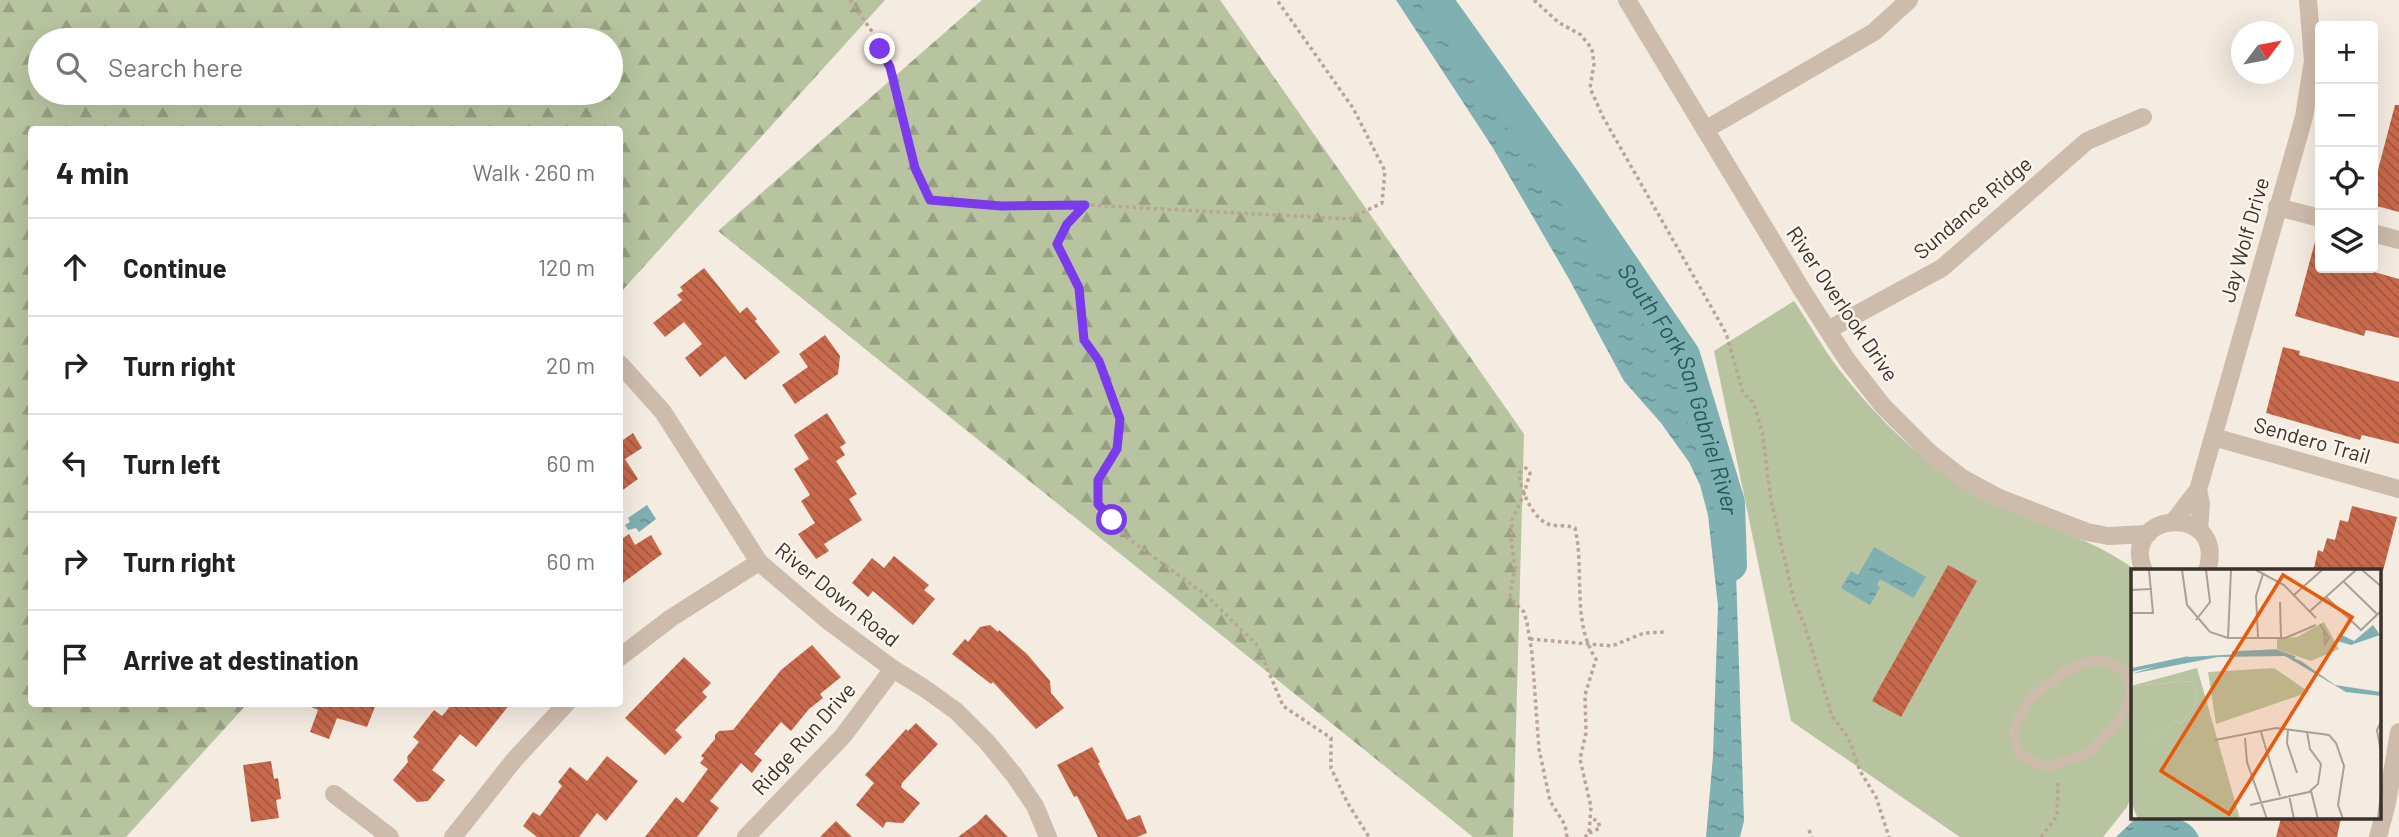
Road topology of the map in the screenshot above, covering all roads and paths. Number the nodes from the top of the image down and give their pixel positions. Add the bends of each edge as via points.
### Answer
1 (850, 0) edge
2 (1277, 0) edge
3 (1534, 0) edge
4 (1626, 0) edge
5 (1909, 0) edge
6 (2308, 0) edge
7 (2143, 117) dead end
8 (1705, 131) junction
9 (1085, 205) junction
10 (2277, 207) junction
11 (2315, 217) edge
12 (2378, 234) edge
13 (2399, 240) edge
14 (1828, 330) junction
15 (623, 367) edge
16 (2213, 437) junction
17 (2399, 489) edge
18 (2198, 490) junction
19 (1524, 495) junction
20 (2174, 521) junction
21 (2199, 530) junction
22 (2148, 534) junction
23 (2108, 536) junction
24 (759, 562) junction
25 (2142, 567) edge
26 (2208, 569) edge
27 (1666, 632) dead end
28 (1530, 639) junction
29 (1588, 643) junction
30 (623, 655) edge
31 (2131, 664) edge
32 (893, 669) junction
33 (2124, 670) junction
34 (2131, 690) edge
35 (2131, 695) edge
36 (563, 707) edge
37 (2399, 732) edge
38 (2058, 782) dead end
39 (334, 794) dead end
40 (1590, 818) junction
41 (1809, 830) dead end
42 (1587, 835) edge
43 (390, 837) edge
44 (453, 837) edge
45 (746, 837) edge
46 (1048, 837) edge
47 (1370, 837) edge
48 (1567, 837) edge
49 (1812, 837) edge
50 (1889, 837) edge
51 (2041, 837) edge
52 (2378, 837) edge

1 - 9 path via 890,67 915,168 930,200 1001,206
2 - 9 path via 1353,108 1385,171 1382,203 1349,219
3 - 50 path via 1558,23 1581,35 1592,49 1590,88 1603,117 1726,333 1743,393 1753,402 1762,431 1771,500 1794,600 1832,716 1848,737
4 - 8 street, River Overlook Drive
5 - 8 street via 1874,32
6 - 10 street, Jay Wolf Drive via 2309,84
7 - 14 street, Sundance Ridge via 2087,141 1942,268
8 - 14 street, River Overlook Drive
9 - 47 path via 1067,224 1057,244 1079,288 1084,340 1099,361 1120,419 1117,449 1098,480 1098,504 1126,537 1208,596 1258,646 1283,706 1331,737 1331,768
10 - 11 street
10 - 16 street, Jay Wolf Drive
12 - 13 street
14 - 23 street, River Overlook Drive via 1883,407 1962,478 1999,498
15 - 24 street, River Down Road via 663,412
16 - 17 street, Sendero Trail
16 - 18 street, Jay Wolf Drive
18 - 20 street, Jay Wolf Drive
18 - 21 street, Jay Wolf Drive
19 - 19 path via 1519,478 1526,468 1530,473
19 - 28 path via 1512,520 1515,568 1510,594 1524,612
19 - 29 path via 1540,520 1575,528
20 - 21 street
20 - 22 street via 2160,524
21 - 26 street, Jay Wolf Drive via 2210,549
22 - 23 street
22 - 25 street
23 - 25 street
24 - 30 street
24 - 32 street, River Down Road
27 - 29 path via 1644,633 1612,646
28 - 29 path
28 - 48 path via 1539,749 1550,801
29 - 40 path via 1596,659 1585,695 1586,733 1580,759
31 - 33 lane
32 - 45 street, Ridge Run Drive via 843,736
32 - 46 street, River Down Road via 956,711 987,742 1035,806
33 - 34 lane
33 - 35 lane via 2106,661 2089,661 2063,673 2032,697 2013,731 2019,753 2052,766 2091,752 2121,717
36 - 44 street
37 - 52 street
38 - 51 path via 2057,816
39 - 43 street
40 - 42 path
40 - 42 path via 1598,821 1600,828
41 - 49 path

